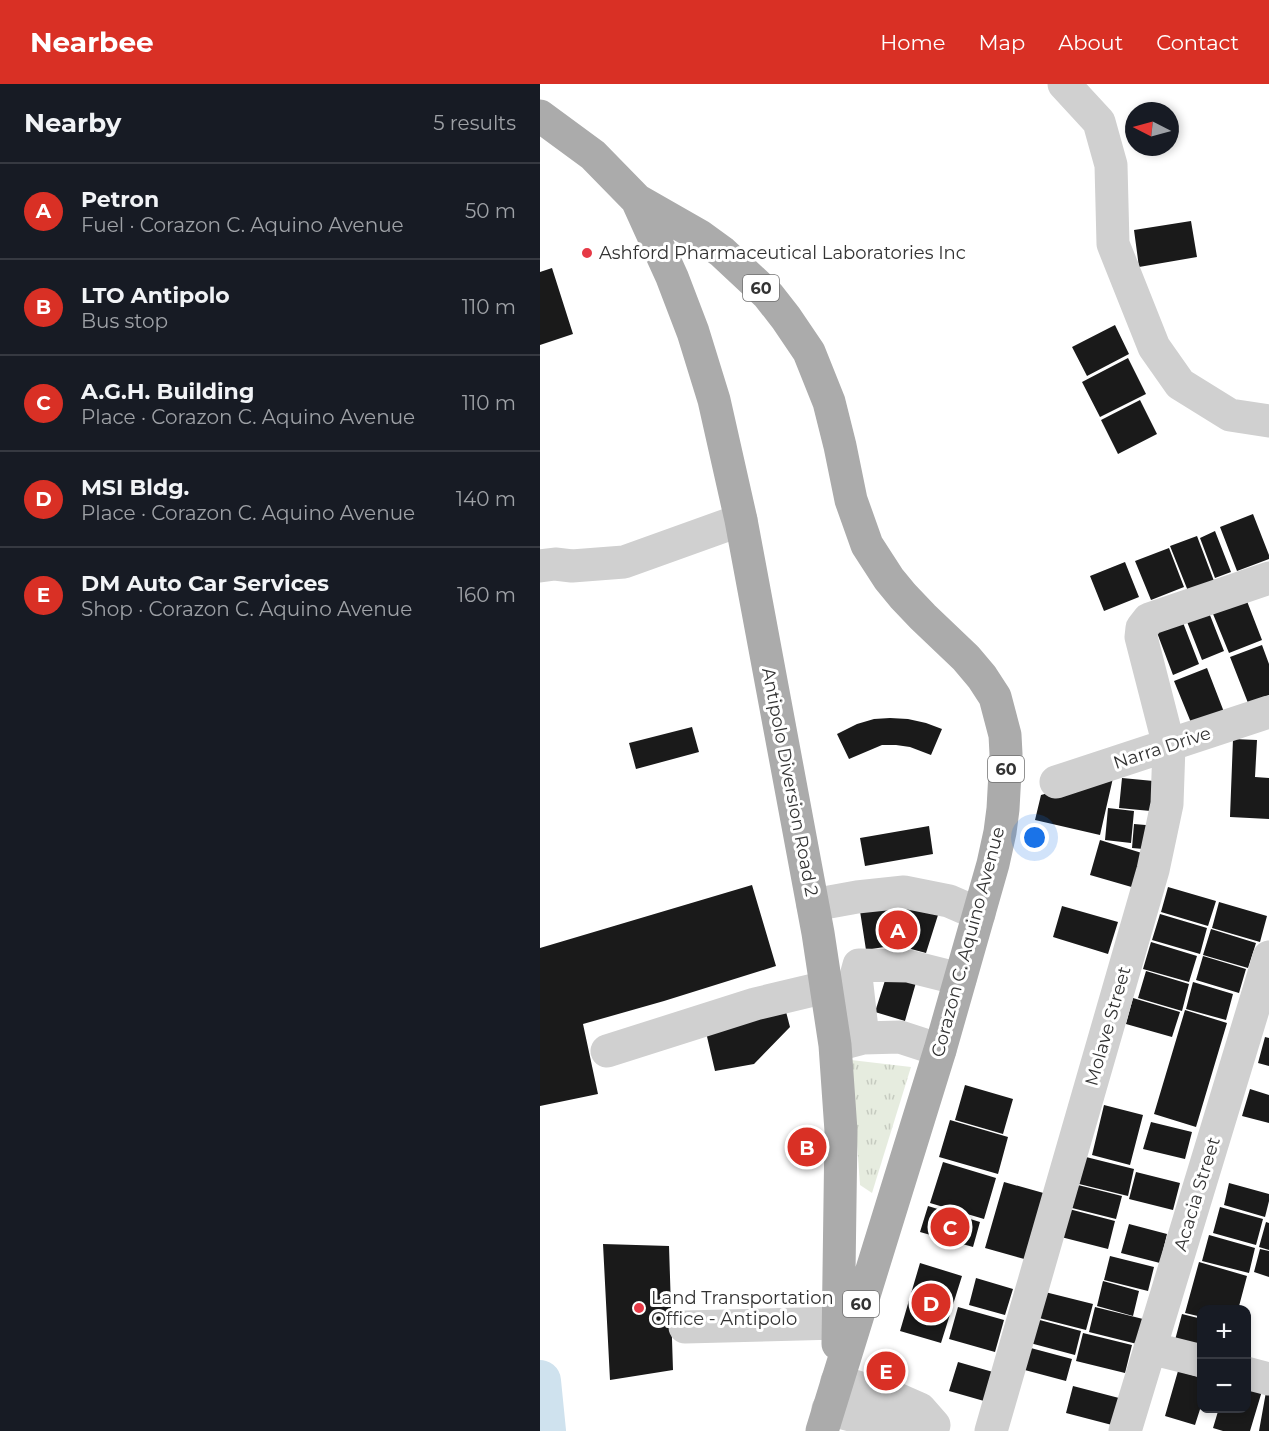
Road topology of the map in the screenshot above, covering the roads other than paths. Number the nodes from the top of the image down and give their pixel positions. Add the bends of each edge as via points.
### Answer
1 (1065, 84) edge
2 (540, 116) edge
3 (637, 200) junction
4 (700, 236) junction
5 (672, 277) junction
6 (1269, 421) edge
7 (741, 520) junction
8 (540, 566) edge
9 (1269, 578) edge
10 (1269, 712) edge
11 (1169, 746) junction
12 (1056, 782) dead end
13 (813, 904) junction
14 (980, 914) junction
15 (1269, 957) edge
16 (960, 979) junction
17 (826, 987) junction
18 (849, 1042) junction
19 (940, 1050) junction
20 (607, 1051) dead end
21 (840, 1223) junction
22 (885, 1227) junction
23 (838, 1323) junction
24 (685, 1327) dead end
25 (1150, 1348) junction
26 (1197, 1360) edge
27 (1251, 1374) edge
28 (1269, 1379) edge
29 (829, 1407) edge
30 (917, 1424) edge
31 (991, 1431) edge
32 (1125, 1431) edge

1 - 6 street via 1099,122 1111,165 1113,244 1154,347 1180,384 1230,415
2 - 3 main road, Corazon C. Aquino Avenue / 60 via 593,155
3 - 4 main road, Corazon C. Aquino Avenue / 60
3 - 5 main road, Antipolo Diversion Road 2 / 60
4 - 5 main road via 674,245 670,259
4 - 14 main road, Corazon C. Aquino Avenue / 60 via 768,295 804,344 829,402 851,500 867,545 903,596 966,658 995,697 1005,735 1005,781 1000,832
5 - 7 main road, Antipolo Diversion Road 2 / 60 via 714,400
7 - 8 street via 624,562
7 - 13 main road, Antipolo Diversion Road 2 / 60
9 - 11 street, Molave Street via 1149,619 1142,628
10 - 11 street, Narra Drive
11 - 12 street, Narra Drive
11 - 31 street, Molave Street via 1167,804 1153,870
13 - 14 street via 904,892 949,901
13 - 17 main road, Antipolo Diversion Road 2 / 60
14 - 16 main road, Corazon C. Aquino Avenue / 60
15 - 25 street, Acacia Street
16 - 18 street via 908,966 859,965
16 - 19 main road, Corazon C. Aquino Avenue / 60
17 - 18 main road, Antipolo Diversion Road 2 / 60
17 - 20 street via 754,1004
18 - 19 street via 900,1037
18 - 21 main road, Antipolo Diversion Road 2 / 60 via 841,1131
19 - 22 main road, Corazon C. Aquino Avenue / 60
21 - 22 main road via 849,1251 866,1257
21 - 23 main road, Antipolo Diversion Road 2 / 60
22 - 29 main road, Corazon C. Aquino Avenue / 60
23 - 24 street
23 - 29 main road, Antipolo Diversion Road 2 / 60
25 - 26 street
25 - 32 street, Acacia Street
27 - 28 street
29 - 30 street

